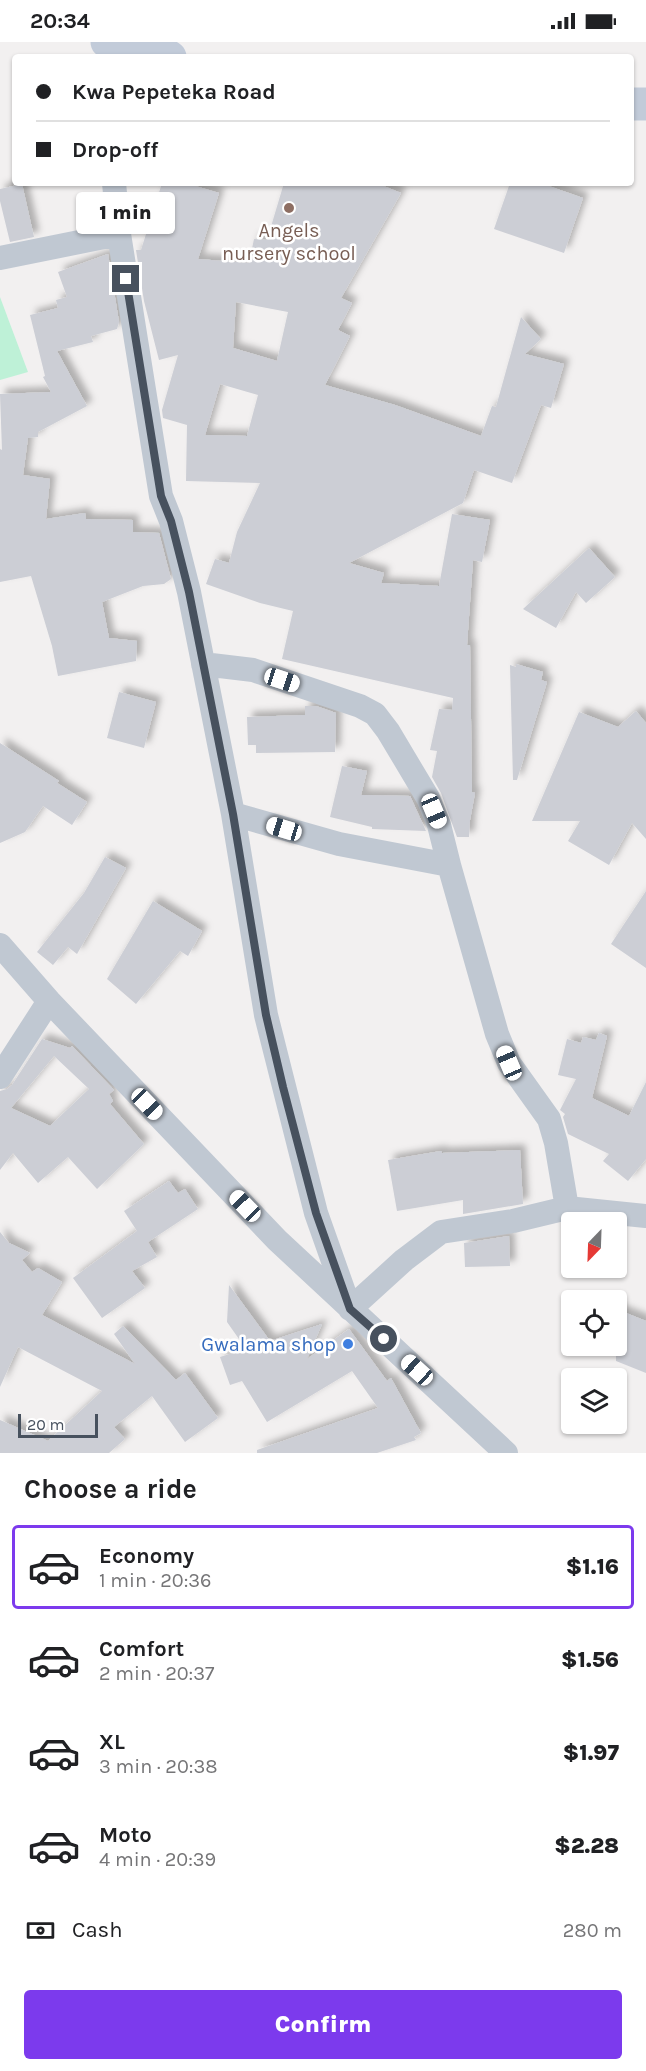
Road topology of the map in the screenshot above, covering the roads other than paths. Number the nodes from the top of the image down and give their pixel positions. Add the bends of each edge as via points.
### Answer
1 (108, 48) edge
2 (151, 54) edge
3 (114, 186) edge
4 (118, 234) junction
5 (0, 258) edge
6 (203, 664) junction
7 (233, 814) junction
8 (449, 865) junction
9 (0, 945) edge
10 (49, 1001) junction
11 (0, 1077) edge
12 (567, 1208) junction
13 (646, 1216) edge
14 (350, 1309) junction
15 (498, 1451) edge

1 - 2 street
3 - 4 street
4 - 5 street
4 - 6 street via 161,496 189,592
6 - 7 street
6 - 8 street via 253,670 375,714 428,798
7 - 8 street via 339,844
7 - 14 street via 266,1015 283,1087 316,1213
8 - 12 street via 497,1034 509,1063 549,1119
9 - 10 street
10 - 11 street
10 - 14 street via 277,1240
12 - 13 street
12 - 14 street via 441,1232
14 - 15 street

